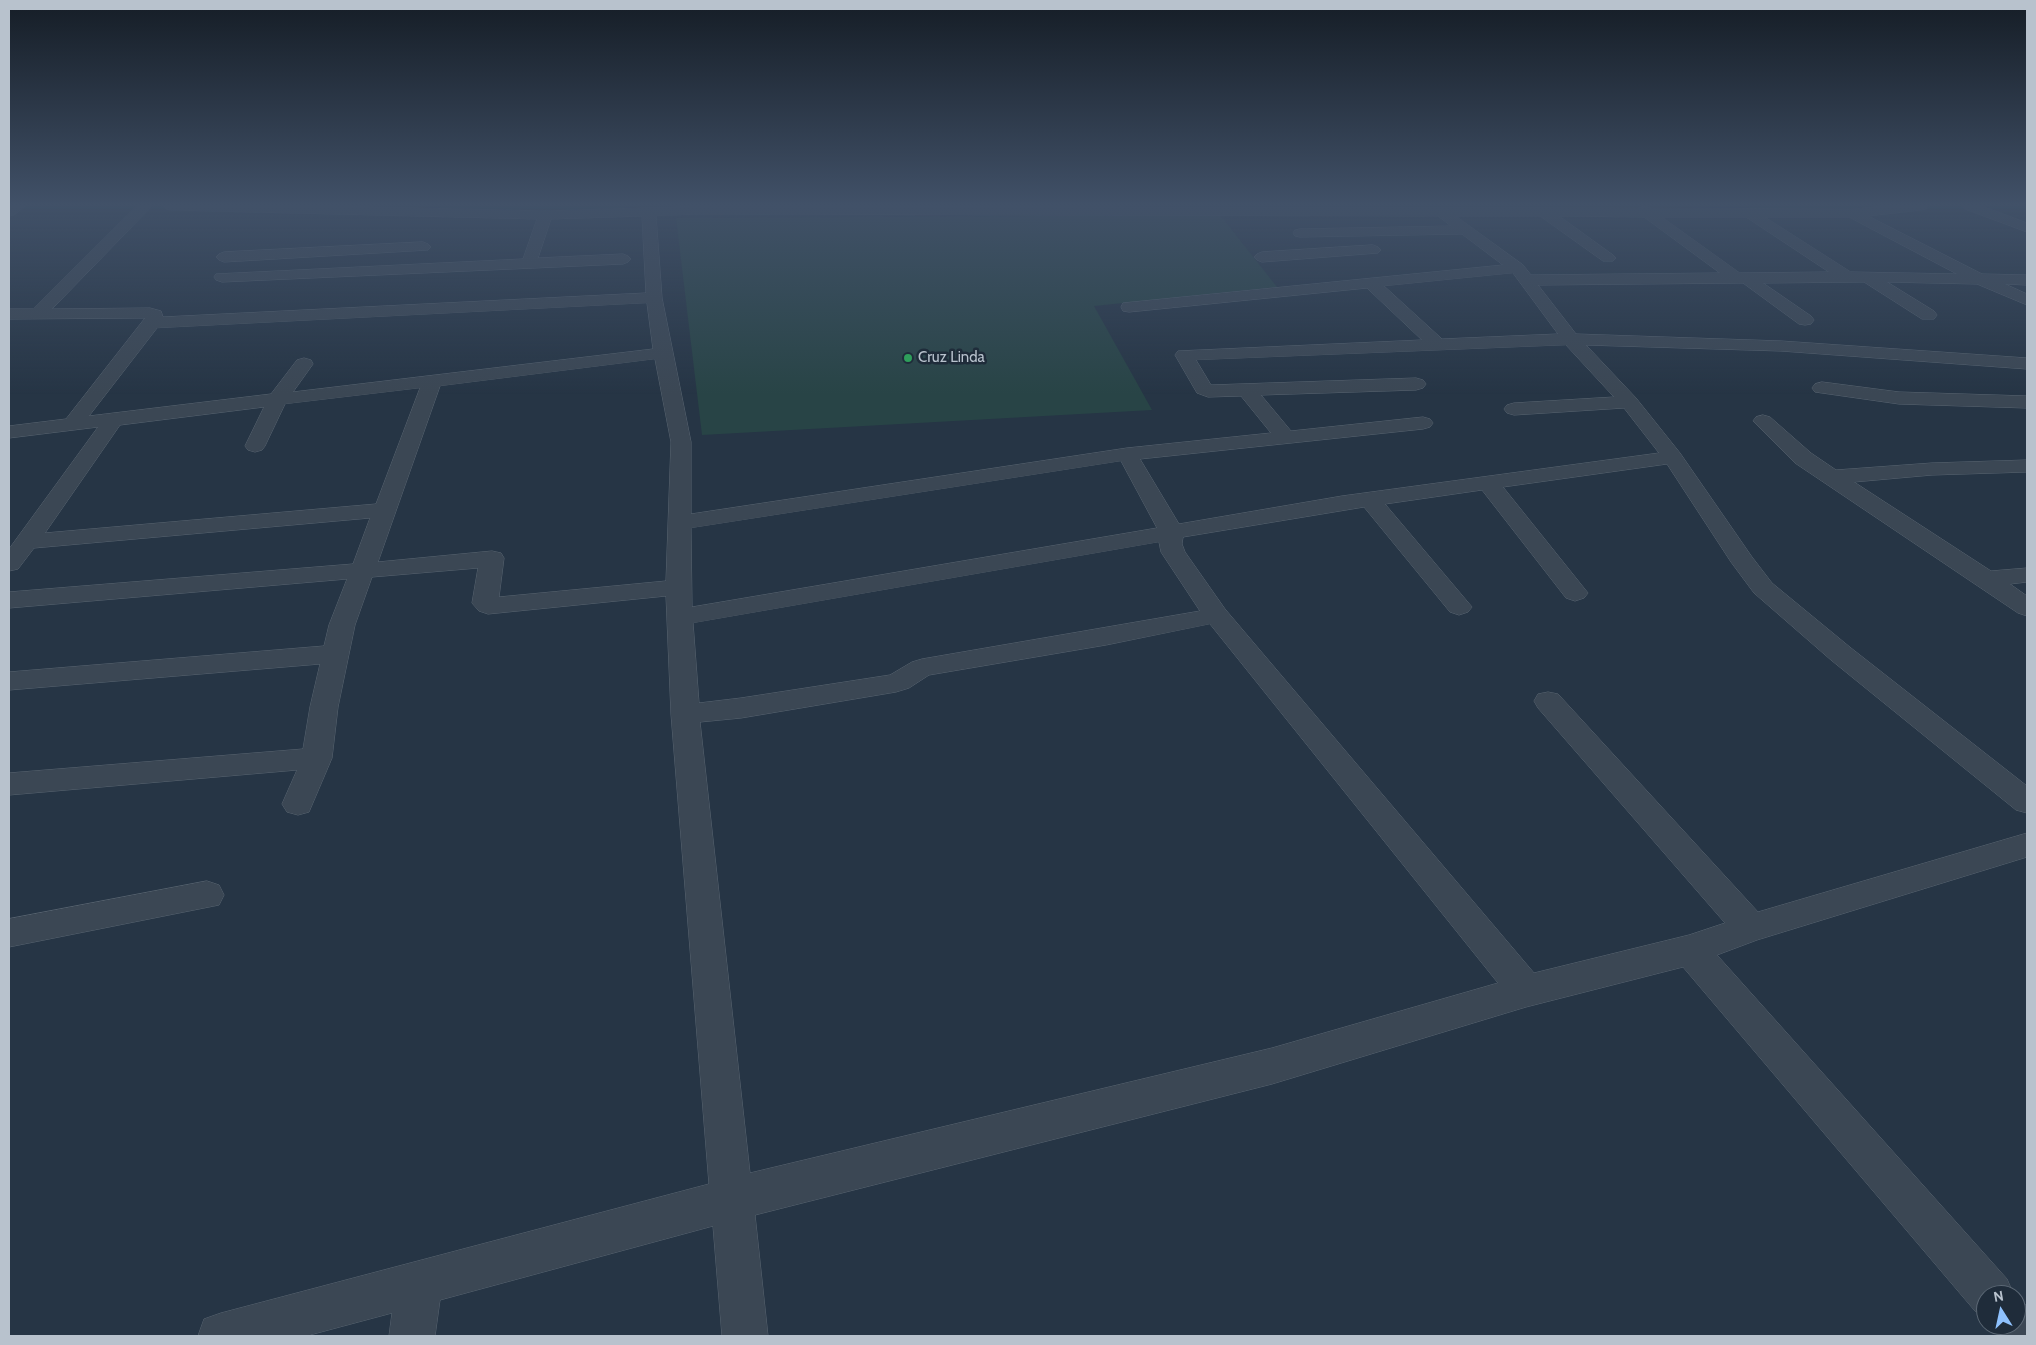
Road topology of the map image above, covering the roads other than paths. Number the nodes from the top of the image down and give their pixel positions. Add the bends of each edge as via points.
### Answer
1 (83, 269) edge
2 (421, 269) edge
3 (652, 269) edge
4 (1397, 269) edge
5 (1515, 269) edge
6 (1728, 269) edge
7 (1836, 269) edge
8 (1960, 269) edge
9 (398, 270) joint
10 (1522, 274) junction
11 (1847, 276) junction
12 (222, 277) dead end
13 (1740, 277) junction
14 (1867, 277) junction
15 (1409, 278) junction
16 (1980, 279) junction
17 (2027, 280) edge
18 (1371, 283) junction
19 (654, 298) junction
20 (2027, 300) edge
21 (1130, 307) dead end
22 (9, 314) edge
23 (38, 314) junction
24 (1928, 315) dead end
25 (1804, 320) dead end
26 (152, 323) junction
27 (1571, 339) junction
28 (1438, 345) junction
29 (663, 353) junction
30 (2027, 363) edge
31 (304, 364) dead end
32 (433, 380) junction
33 (1416, 384) dead end
34 (1822, 388) dead end
35 (1246, 390) junction
36 (278, 399) junction
37 (1629, 402) junction
38 (2027, 402) edge
39 (1514, 409) dead end
40 (115, 418) junction
41 (1763, 421) dead end
42 (1423, 423) dead end
43 (73, 424) junction
44 (9, 432) edge
45 (1286, 438) junction
46 (255, 446) dead end
47 (1127, 454) junction
48 (1673, 457) junction
49 (2027, 466) edge
50 (1830, 477) junction
51 (1489, 484) junction
52 (1369, 499) junction
53 (384, 510) junction
54 (678, 523) junction
55 (1172, 533) junction
56 (27, 542) junction
57 (9, 564) edge
58 (362, 569) junction
59 (2027, 575) edge
60 (1986, 579) junction
61 (678, 587) junction
62 (1575, 593) dead end
63 (9, 600) edge
64 (1460, 607) dead end
65 (2027, 608) edge
66 (1216, 615) junction
67 (680, 617) junction
68 (336, 654) junction
69 (9, 681) edge
70 (1548, 701) dead end
71 (685, 714) junction
72 (317, 758) junction
73 (9, 784) edge
74 (2027, 802) edge
75 (298, 804) dead end
76 (2027, 845) edge
77 (207, 895) dead end
78 (1751, 928) junction
79 (9, 934) edge
80 (1690, 950) junction
81 (1526, 991) junction
82 (732, 1198) junction
83 (419, 1283) junction
84 (1982, 1285) edge
85 (220, 1336) edge
86 (412, 1336) edge
87 (745, 1336) edge

1 - 23 street
2 - 9 street
3 - 19 street
4 - 15 street
5 - 10 street
6 - 13 street
7 - 11 street
8 - 16 street
9 - 12 street
10 - 13 street
10 - 15 street
10 - 27 street
11 - 13 street
11 - 14 street
13 - 25 street
14 - 16 street
14 - 24 street
15 - 18 street
16 - 17 street
16 - 20 street
18 - 21 street
18 - 28 street
19 - 26 street
19 - 29 street
22 - 23 street
23 - 26 street via 150,313 155,315
26 - 43 street
27 - 28 street
27 - 30 street via 1772,346
27 - 37 street
28 - 35 street via 1184,355 1204,389
29 - 32 street
29 - 54 street via 681,442
31 - 36 street
32 - 36 street
32 - 53 street
33 - 35 street
34 - 38 street via 1899,398
35 - 45 street
36 - 40 street
36 - 46 street
37 - 39 street
37 - 48 street
40 - 43 street
40 - 56 street
41 - 50 street via 1789,447
42 - 45 street
43 - 44 street
45 - 47 street
47 - 54 street
47 - 55 street
48 - 51 street
48 - 74 street via 1742,562 1763,588
49 - 50 street
50 - 60 street
51 - 52 street
51 - 62 street
52 - 55 street
52 - 64 street
53 - 56 street
53 - 58 street
54 - 61 street
55 - 66 street via 1170,544 1173,552
55 - 67 street
56 - 57 street
58 - 61 street via 492,558 484,603 494,607
58 - 63 street
58 - 68 street via 342,625
59 - 60 street
60 - 65 street
61 - 67 street
66 - 71 street via 1149,630 922,668 896,683
66 - 81 street
67 - 71 street
68 - 69 street
68 - 72 street
70 - 78 street
71 - 82 street
72 - 73 street
72 - 75 street
76 - 78 street
77 - 79 street
78 - 80 street
80 - 81 street
80 - 84 street
81 - 82 street via 1272,1066
82 - 83 street
82 - 87 street
83 - 85 street
83 - 86 street

